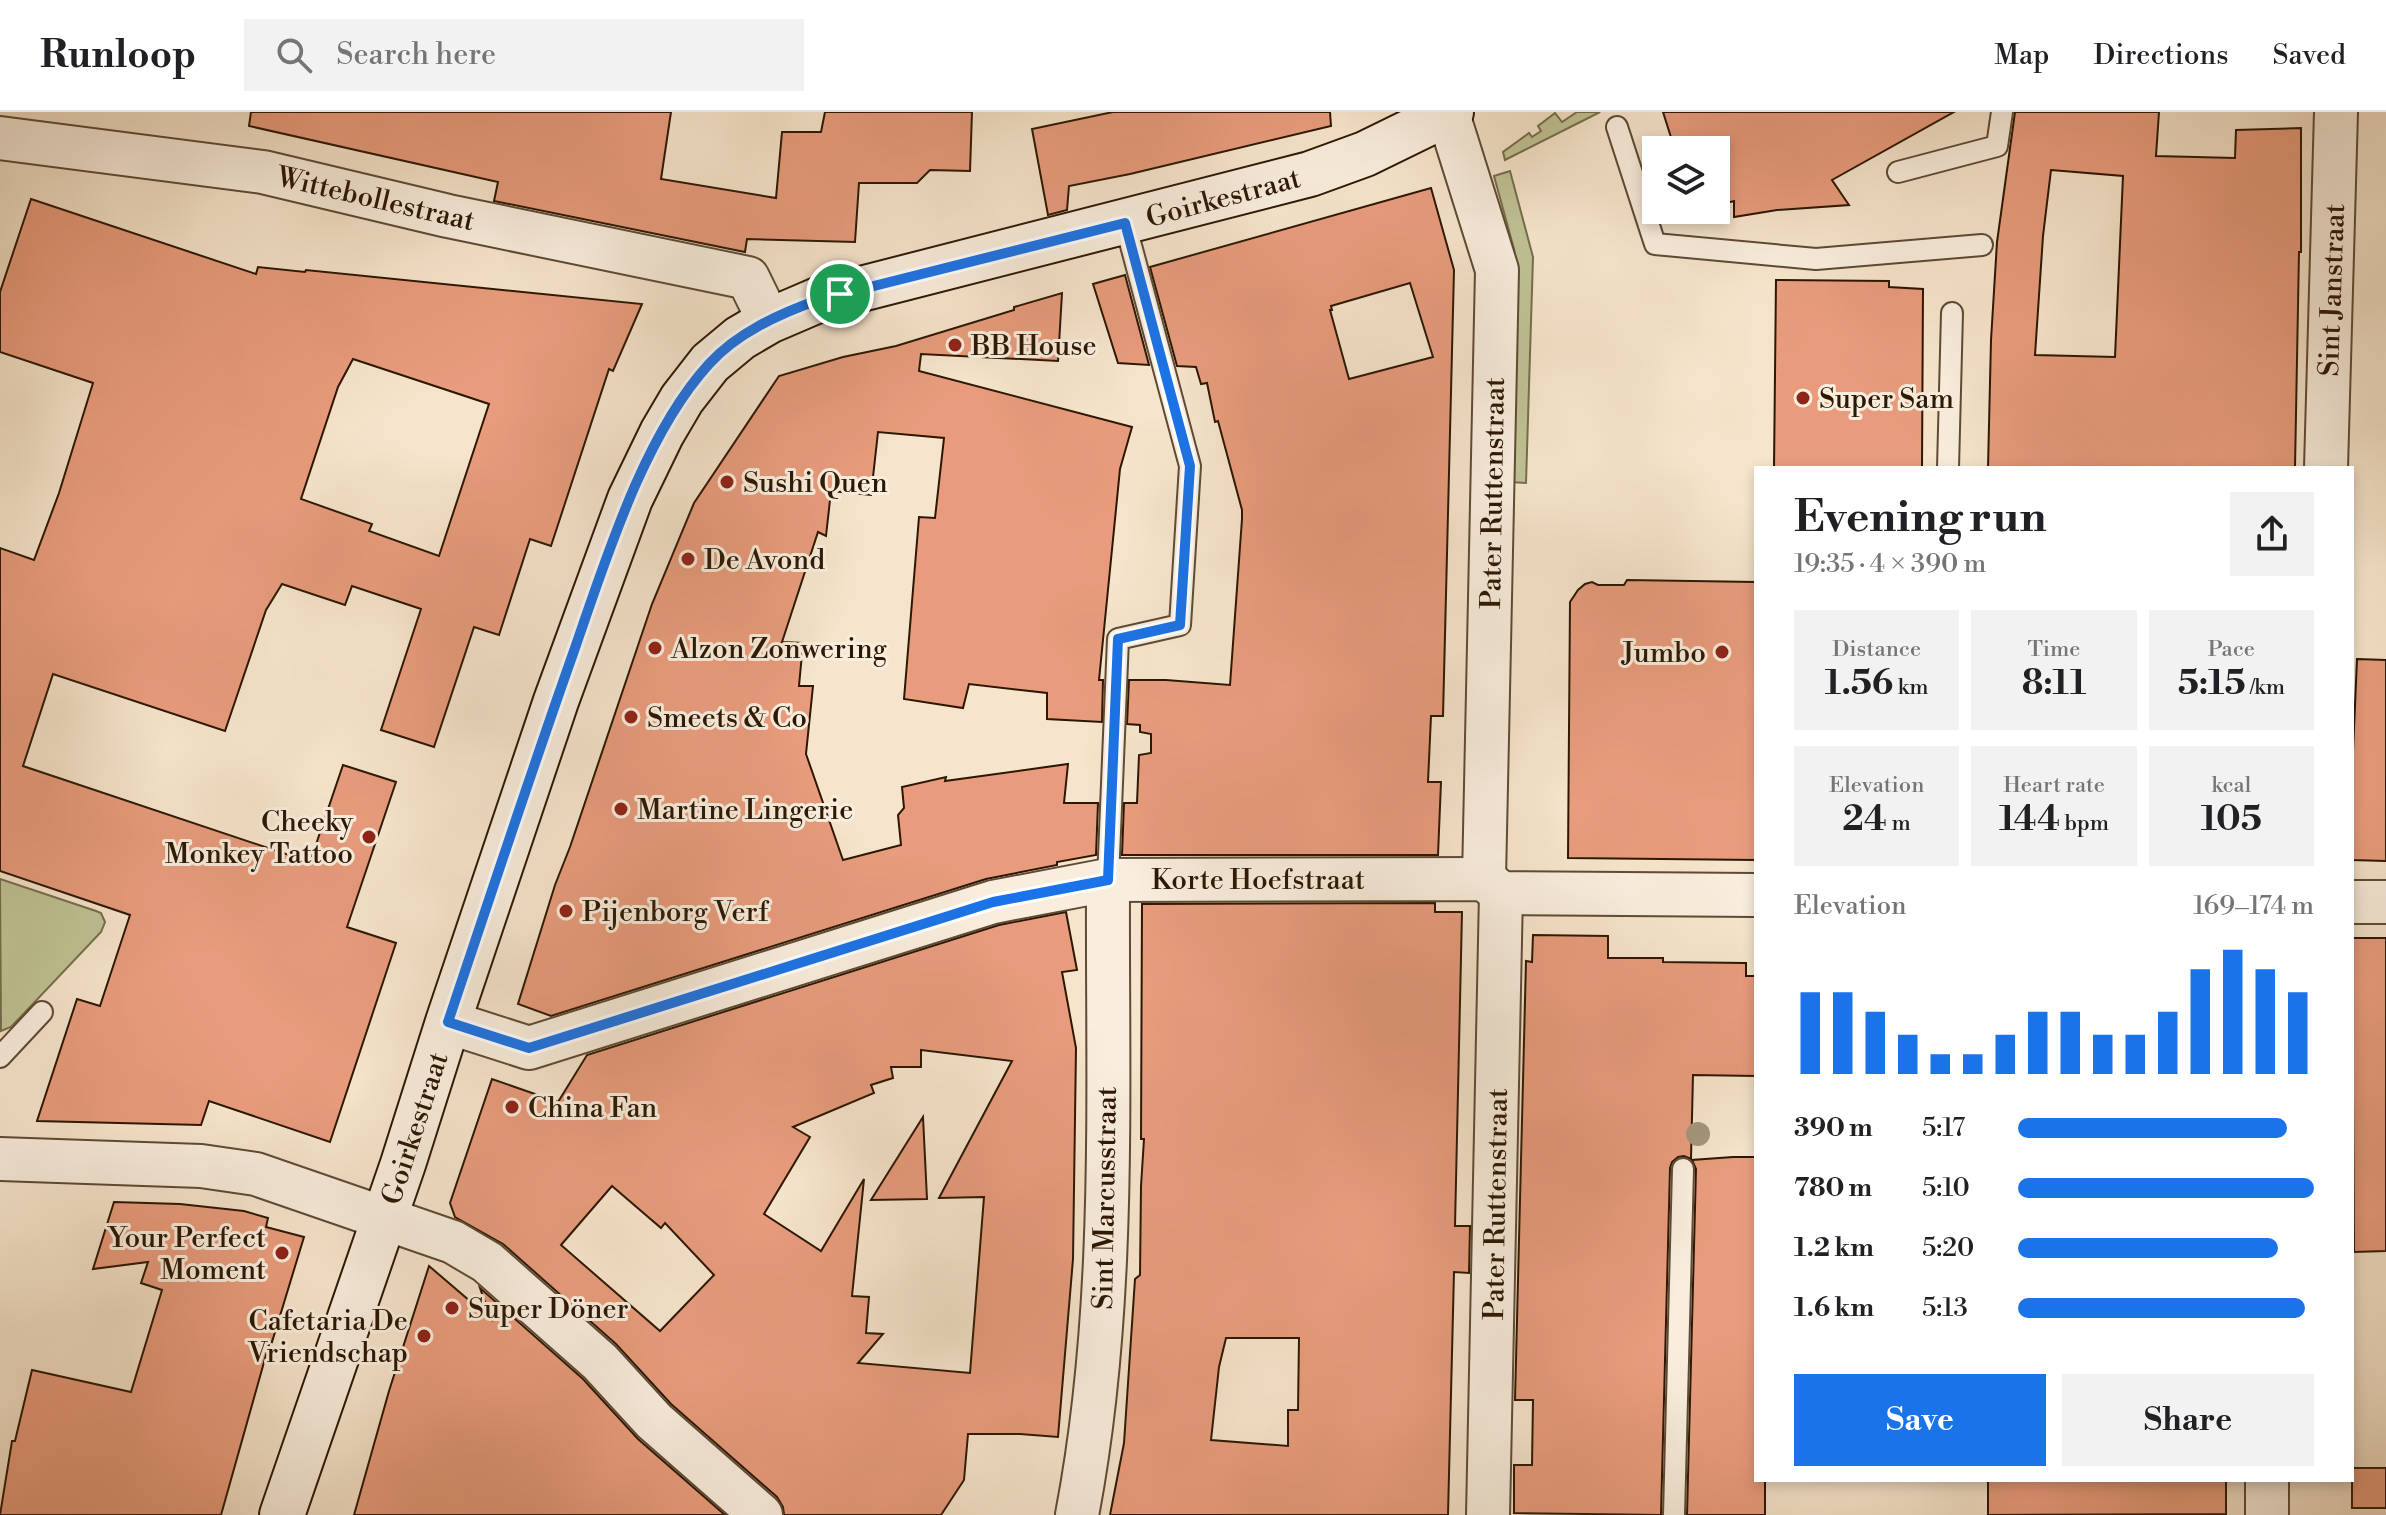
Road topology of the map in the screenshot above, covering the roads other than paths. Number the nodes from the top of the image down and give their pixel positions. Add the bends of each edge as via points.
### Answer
1 (2002, 112) edge
2 (2336, 112) edge
3 (1450, 113) edge
4 (1617, 127) dead end
5 (0, 138) edge
6 (1898, 172) dead end
7 (1125, 223) junction
8 (1982, 245) dead end
9 (1952, 313) dead end
10 (769, 321) junction
11 (1948, 466) edge
12 (2326, 466) edge
13 (1108, 880) junction
14 (1492, 886) junction
15 (1754, 895) edge
16 (2354, 902) edge
17 (2386, 902) edge
18 (42, 1012) dead end
19 (448, 1022) junction
20 (0, 1057) edge
21 (0, 1159) edge
22 (1683, 1169) dead end
23 (385, 1217) junction
24 (2267, 1482) edge
25 (282, 1515) edge
26 (761, 1515) edge
27 (1077, 1515) edge
28 (1488, 1515) edge
29 (1674, 1515) edge
30 (2267, 1515) edge

1 - 6 lane via 1997,146
2 - 12 street, Sint Janstraat
3 - 7 street, Goirkestraat via 1310,174
3 - 14 street, Pater Ruttenstraat via 1497,270
4 - 8 lane via 1655,244 1816,259
5 - 10 street, Wittebollestraat via 263,172 748,278
7 - 10 street, Goirkestraat via 818,300
7 - 13 lane via 1190,466 1180,625 1118,639
9 - 11 lane
10 - 19 street, Goirkestraat via 710,363 662,433 630,499
13 - 14 street, Korte Hoefstraat
13 - 19 street, Korte Hoefstraat via 993,902 529,1048
13 - 27 street, Sint Marcusstraat via 1107,1254 1090,1452
14 - 15 street, Korte Hoefstraat
14 - 28 street, Pater Ruttenstraat
16 - 17 street
18 - 20 lane
19 - 23 street, Goirkestraat
21 - 23 street via 201,1166 256,1174
22 - 29 lane
23 - 25 street, Goirkestraat
23 - 26 street via 453,1242 487,1262
24 - 30 street

